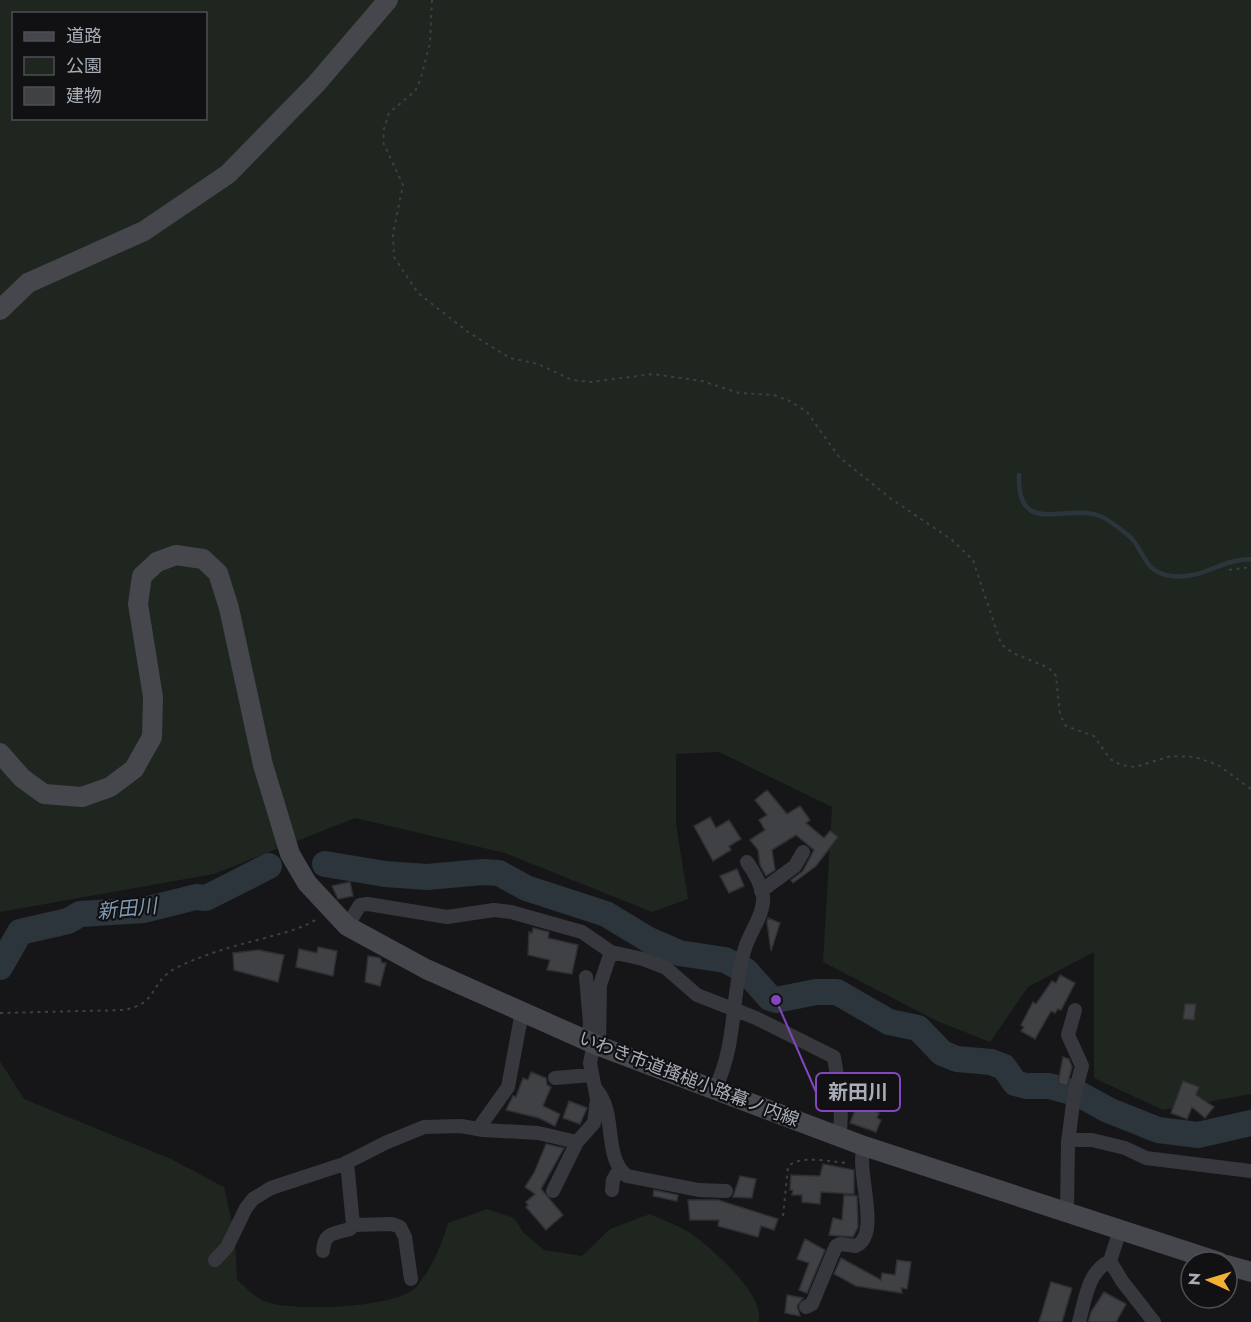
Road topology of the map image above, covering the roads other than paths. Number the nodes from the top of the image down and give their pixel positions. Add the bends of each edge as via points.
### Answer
1 (388, 0) edge
2 (0, 310) edge
3 (0, 753) edge
4 (803, 852) dead end
5 (747, 862) dead end
6 (761, 891) junction
7 (347, 926) junction
8 (611, 952) junction
9 (586, 977) dead end
10 (735, 1010) junction
11 (1075, 1010) dead end
12 (522, 1012) junction
13 (594, 1044) junction
14 (591, 1075) junction
15 (555, 1078) dead end
16 (596, 1089) junction
17 (715, 1089) junction
18 (478, 1129) junction
19 (839, 1137) junction
20 (1069, 1140) junction
21 (578, 1142) junction
22 (862, 1155) junction
23 (347, 1162) junction
24 (620, 1168) junction
25 (1251, 1171) edge
26 (612, 1190) dead end
27 (553, 1191) dead end
28 (726, 1191) dead end
29 (1066, 1212) junction
30 (353, 1225) junction
31 (1120, 1230) junction
32 (1182, 1250) edge
33 (323, 1251) dead end
34 (215, 1260) dead end
35 (1110, 1262) junction
36 (411, 1279) dead end
37 (806, 1307) dead end
38 (1078, 1322) edge
39 (1154, 1322) edge

1 - 2 street via 316,84 228,174 144,231 28,283
3 - 7 street, いわき市道搔槌小路幕ノ内線 via 22,778 44,794 82,797 110,787 134,769 152,736 153,698 138,604 142,576 157,562 176,555 203,560 218,573 229,608 263,765 290,854 307,883
4 - 6 street via 795,866
5 - 6 street
6 - 10 street via 762,909 740,968
7 - 8 street via 360,905 368,904 447,917 494,910 582,933
7 - 12 street, いわき市道搔槌小路幕ノ内線 via 426,969
8 - 10 street via 666,968 697,995
8 - 13 street via 600,985
9 - 13 street
10 - 17 street via 724,1070
10 - 19 street via 834,1057 842,1120
11 - 20 street via 1068,1035 1081,1060
12 - 13 street, いわき市道搔槌小路幕ノ内線
12 - 18 street via 508,1087
13 - 14 street
13 - 17 street, いわき市道搔槌小路幕ノ内線
14 - 15 street
14 - 16 street
16 - 21 street via 594,1123
16 - 24 street via 608,1112
17 - 19 street, いわき市道搔槌小路幕ノ内線
18 - 21 street via 544,1134
18 - 23 street via 424,1127
19 - 22 street, いわき市道搔槌小路幕ノ内線
20 - 25 street via 1092,1140 1146,1158
20 - 29 street
21 - 27 street
22 - 29 street, いわき市道搔槌小路幕ノ内線
22 - 37 street via 869,1208 865,1235 856,1246 836,1246 812,1304
23 - 30 street
23 - 34 street via 253,1198 227,1247
24 - 26 street
24 - 28 street via 633,1178
29 - 31 street, いわき市道搔槌小路幕ノ内線
30 - 33 street via 328,1235 323,1240
30 - 36 street via 400,1227
31 - 32 street, いわき市道搔槌小路幕ノ内線
31 - 35 street
35 - 38 street via 1098,1267
35 - 39 street

